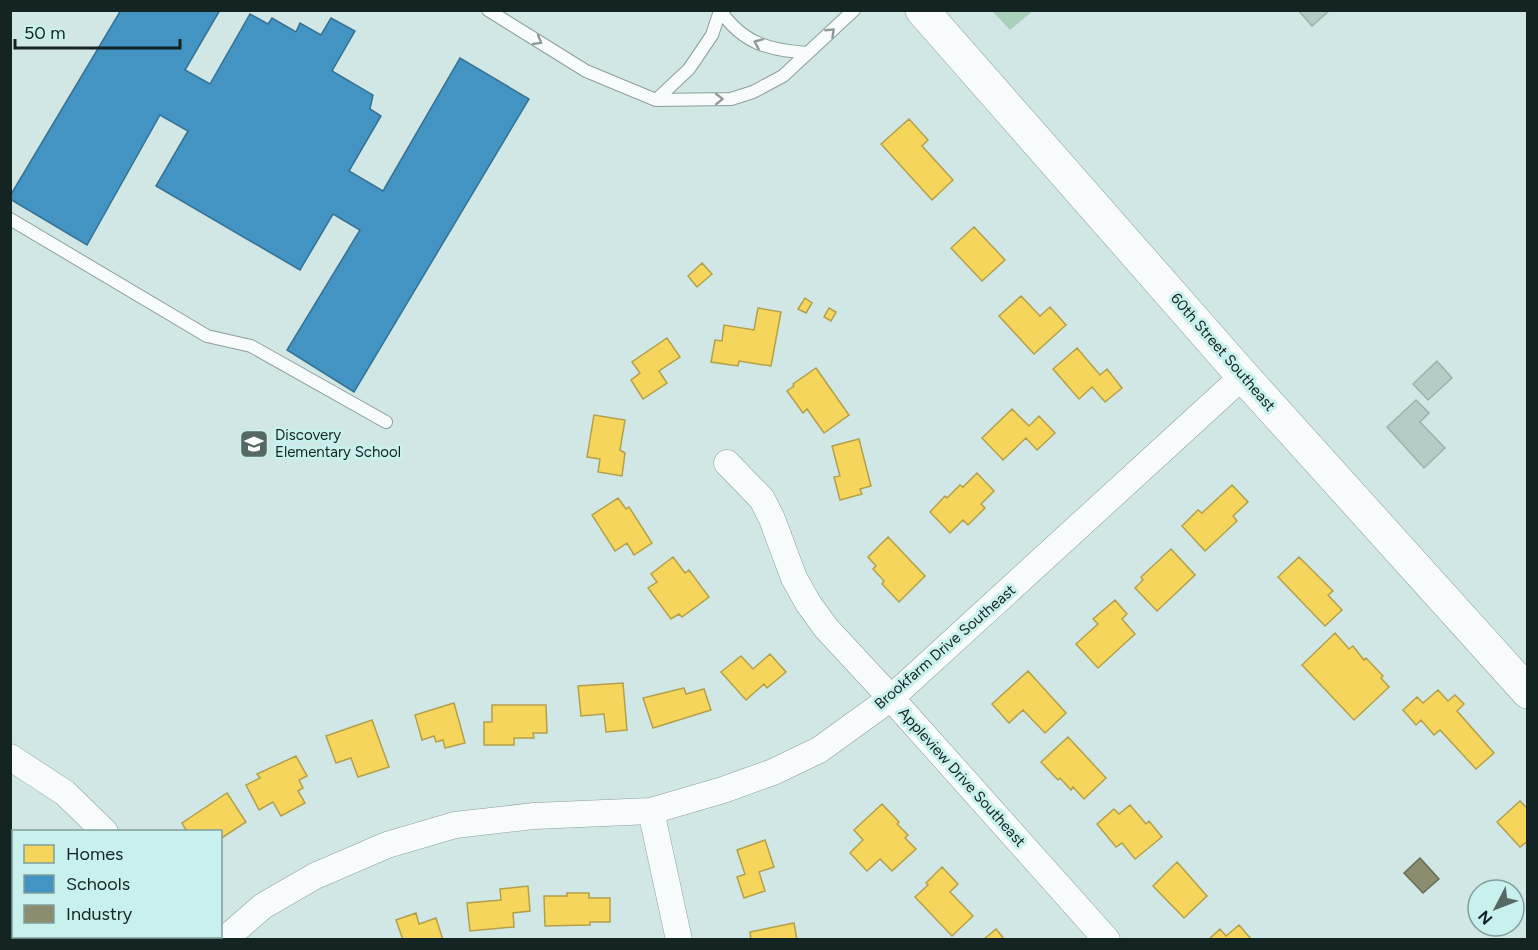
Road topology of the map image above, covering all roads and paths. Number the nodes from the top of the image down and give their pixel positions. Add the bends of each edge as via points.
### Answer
1 (488, 10) edge
2 (854, 10) edge
3 (922, 10) edge
4 (720, 11) edge
5 (808, 53) junction
6 (656, 100) junction
7 (10, 219) edge
8 (1243, 376) junction
9 (386, 422) dead end
10 (726, 463) dead end
11 (1527, 692) edge
12 (891, 698) junction
13 (10, 757) edge
14 (651, 811) junction
15 (104, 830) edge
16 (224, 939) edge
17 (679, 939) edge
18 (1107, 939) edge

1 -> 6 lane via 586,71
5 -> 2 lane
3 - 8 main road, 60th Street Southeast
5 -> 4 lane via 777,51 753,42 734,29
4 - 6 lane via 712,35 689,69
6 -> 5 lane via 731,99 783,76
7 - 9 lane via 207,336 251,346
8 - 11 main road, 60th Street Southeast
8 - 12 street, Brookfarm Drive Southeast
10 - 12 street, Appleview Drive Southeast via 762,499 808,603
12 - 14 street, Brookfarm Drive Southeast via 819,750 773,772
12 - 18 street, Appleview Drive Southeast
13 - 15 street via 65,793
14 - 16 street, Brookfarm Drive Southeast via 534,816 455,825 387,845 315,876 263,906
14 - 17 street

